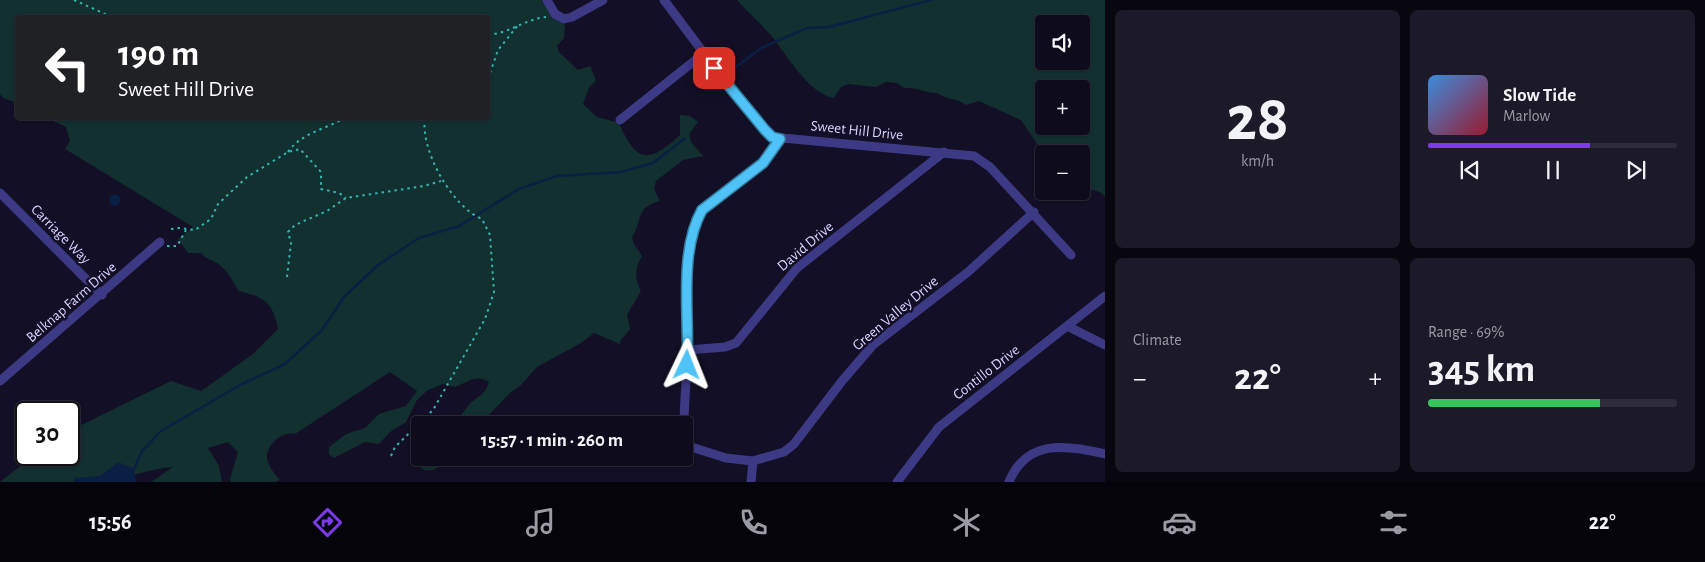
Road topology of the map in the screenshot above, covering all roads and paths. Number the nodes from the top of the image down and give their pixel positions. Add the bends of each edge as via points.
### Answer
1 (74, 0) edge
2 (547, 0) edge
3 (603, 0) edge
4 (664, 0) edge
5 (555, 14) junction
6 (107, 15) edge
7 (520, 23) junction
8 (490, 34) edge
9 (703, 54) junction
10 (490, 73) edge
11 (341, 120) edge
12 (425, 120) edge
13 (620, 120) dead end
14 (780, 139) junction
15 (288, 152) junction
16 (944, 152) junction
17 (441, 180) junction
18 (0, 192) edge
19 (346, 198) junction
20 (1034, 212) junction
21 (171, 229) dead end
22 (186, 230) junction
23 (160, 242) joint
24 (1071, 254) dead end
25 (287, 276) dead end
26 (102, 294) junction
27 (1105, 296) edge
28 (1067, 326) junction
29 (1105, 345) edge
30 (688, 350) junction
31 (0, 382) edge
32 (684, 416) edge
33 (693, 448) edge
34 (1105, 454) edge
35 (391, 456) dead end
36 (753, 461) junction
37 (752, 482) edge
38 (897, 482) edge
39 (1009, 482) edge

1 - 6 path
2 - 5 street
3 - 5 street via 572,17 564,19
4 - 9 street
5 - 7 path
7 - 8 path via 503,32
7 - 10 path via 498,50
9 - 13 street
9 - 14 street via 765,130
11 - 15 path via 314,132
12 - 17 path via 426,141
14 - 16 street, Sweet Hill Drive via 812,139
14 - 30 street via 763,163 702,210 696,221 690,242
15 - 19 path via 300,149 322,172 321,189
15 - 22 path via 246,177 218,204 211,219 194,230
16 - 20 street, Sweet Hill Drive via 967,154 982,161
16 - 30 street, David Drive via 797,268 736,343
17 - 19 path via 424,186
17 - 35 path via 471,214 482,219 490,234 494,292 485,319 433,410 395,447
18 - 26 street, Carriage Way
19 - 25 path via 288,232 291,243
20 - 24 street, Sweet Hill Drive
20 - 36 street, Green Valley Drive via 968,272 873,346 794,444 784,452
21 - 22 path
22 - 23 path via 177,246 169,248
23 - 26 street, Belknap Farm Drive
26 - 31 street, Belknap Farm Drive
27 - 28 street, Contillo Drive
28 - 29 street
28 - 38 street, Contillo Drive via 939,427
30 - 32 street
33 - 36 street via 726,458
34 - 39 street via 1051,447 1027,458
36 - 37 street

